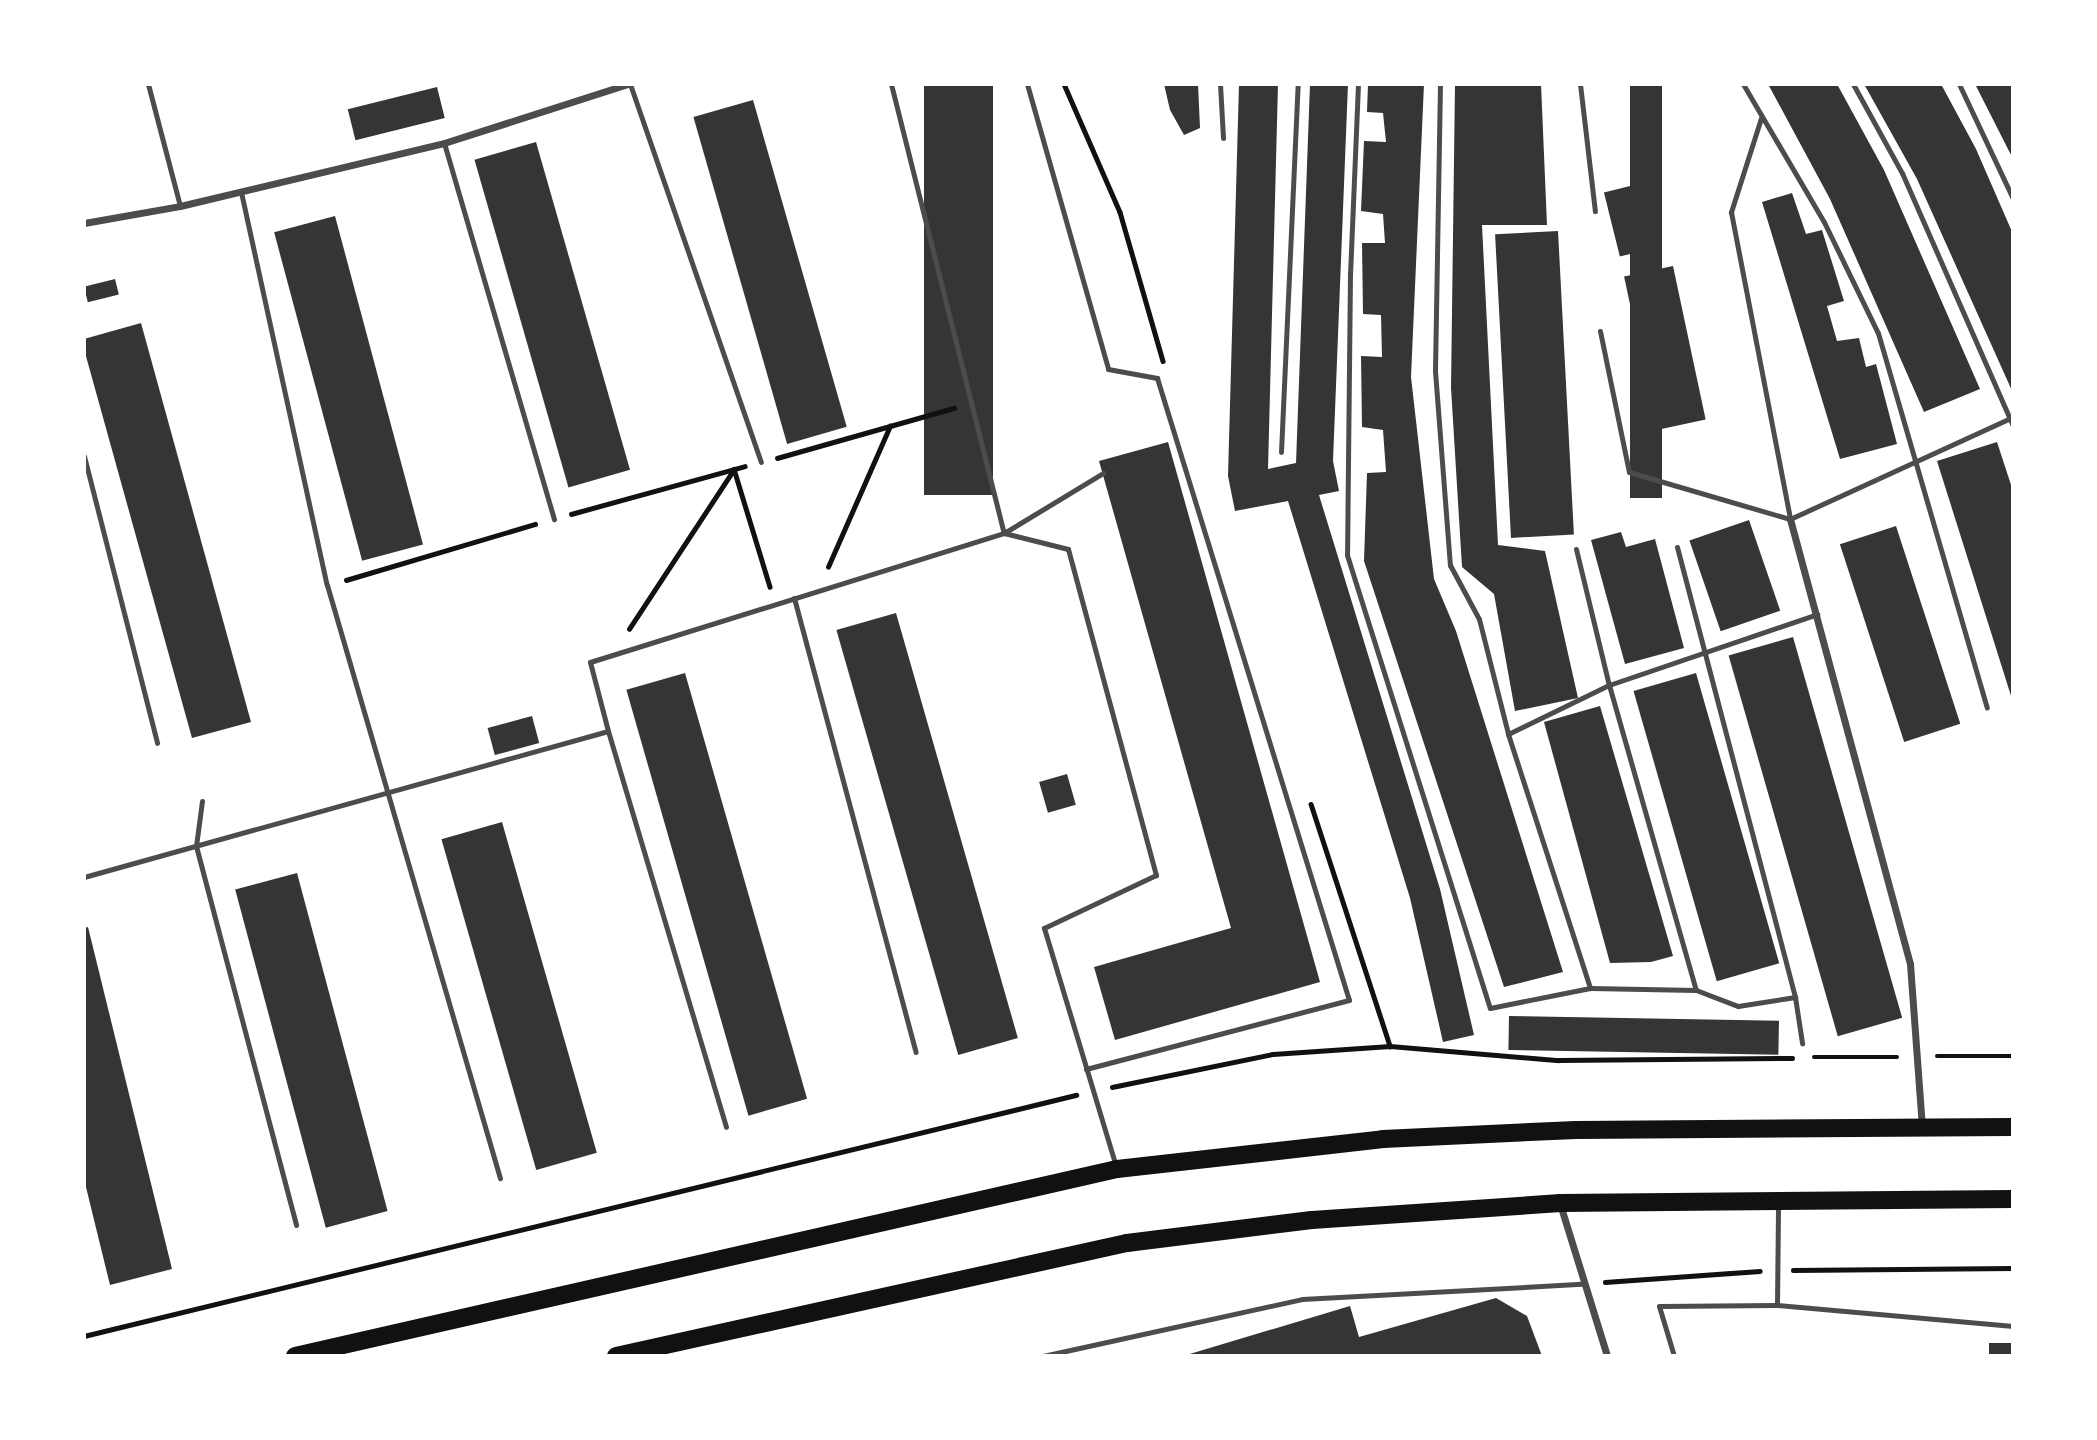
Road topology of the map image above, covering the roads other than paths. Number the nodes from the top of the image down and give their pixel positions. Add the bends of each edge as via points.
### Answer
1 (148, 84) edge
2 (629, 84) edge
3 (891, 84) edge
4 (1027, 84) edge
5 (1220, 84) edge
6 (1298, 84) edge
7 (1358, 84) edge
8 (1440, 84) edge
9 (1580, 84) edge
10 (1744, 84) edge
11 (1853, 84) edge
12 (1959, 84) edge
13 (1761, 118) junction
14 (1223, 138) dead end
15 (444, 143) junction
16 (241, 192) junction
17 (2013, 199) edge
18 (180, 206) junction
19 (1595, 211) dead end
20 (84, 223) edge
21 (1600, 331) dead end
22 (2012, 417) edge
23 (2013, 426) edge
24 (1180, 452) junction
25 (1281, 452) dead end
26 (1171, 454) dead end
27 (84, 456) edge
28 (761, 462) road end
29 (1914, 462) junction
30 (1103, 473) dead end
31 (554, 519) road end
32 (1790, 519) junction
33 (1004, 533) junction
34 (1678, 547) dead end
35 (1576, 549) dead end
36 (794, 598) junction
37 (1817, 614) junction
38 (1706, 652) junction
39 (1609, 685) junction
40 (1987, 707) dead end
41 (608, 731) junction
42 (1508, 734) junction
43 (157, 743) dead end
44 (389, 791) junction
45 (202, 801) dead end
46 (196, 846) junction
47 (84, 877) edge
48 (1590, 988) junction
49 (1696, 990) junction
50 (1794, 997) junction
51 (1802, 1043) dead end
52 (916, 1052) dead end
53 (1086, 1069) junction
54 (726, 1127) dead end
55 (2013, 1127) edge
56 (1922, 1128) junction
57 (1117, 1169) junction
58 (500, 1178) dead end
59 (2013, 1199) edge
60 (1778, 1200) junction
61 (1560, 1203) junction
62 (296, 1225) dead end
63 (1582, 1284) junction
64 (1777, 1305) junction
65 (2013, 1326) edge
66 (295, 1356) edge
67 (616, 1356) edge
68 (1043, 1356) edge
69 (1607, 1356) edge
70 (1674, 1356) edge

1 - 18 lane
2 - 15 street
2 - 28 lane
3 - 33 lane
4 - 24 lane via 1108,369 1157,378
5 - 14 lane
6 - 25 lane
7 - 48 lane via 1350,273 1347,555 1490,1008
8 - 42 lane via 1435,370 1450,565 1479,619
9 - 19 lane
10 - 13 lane
11 - 22 lane via 1902,173
12 - 17 lane
13 - 29 lane via 1824,222 1878,333
13 - 32 lane via 1731,212
15 - 16 street
15 - 31 lane
16 - 18 street
16 - 44 lane via 327,585
18 - 20 street
21 - 32 lane via 1629,472
22 - 23 lane
22 - 29 lane
24 - 26 lane
24 - 53 lane via 1349,999
27 - 43 lane
29 - 32 lane
29 - 40 lane
30 - 33 lane
32 - 37 street
33 - 36 lane
33 - 53 lane via 1068,549 1156,875 1044,928
34 - 38 lane
35 - 39 lane
36 - 41 lane via 590,662
36 - 52 lane
37 - 38 lane
37 - 56 street via 1910,964
38 - 39 lane
38 - 50 lane
39 - 42 lane
39 - 49 lane
41 - 44 lane
41 - 54 lane
42 - 48 lane
44 - 46 lane
44 - 58 lane
45 - 46 lane
46 - 47 lane
46 - 62 lane
48 - 49 lane
49 - 50 lane via 1738,1006
50 - 51 lane
53 - 57 lane
55 - 56 main road
56 - 57 main road via 1576,1130 1383,1139
57 - 66 main road
59 - 60 main road
60 - 61 main road
60 - 64 lane
61 - 63 street
61 - 67 main road via 1312,1220 1127,1243
63 - 68 lane via 1302,1299
63 - 69 street
64 - 65 lane
64 - 70 lane via 1660,1306

